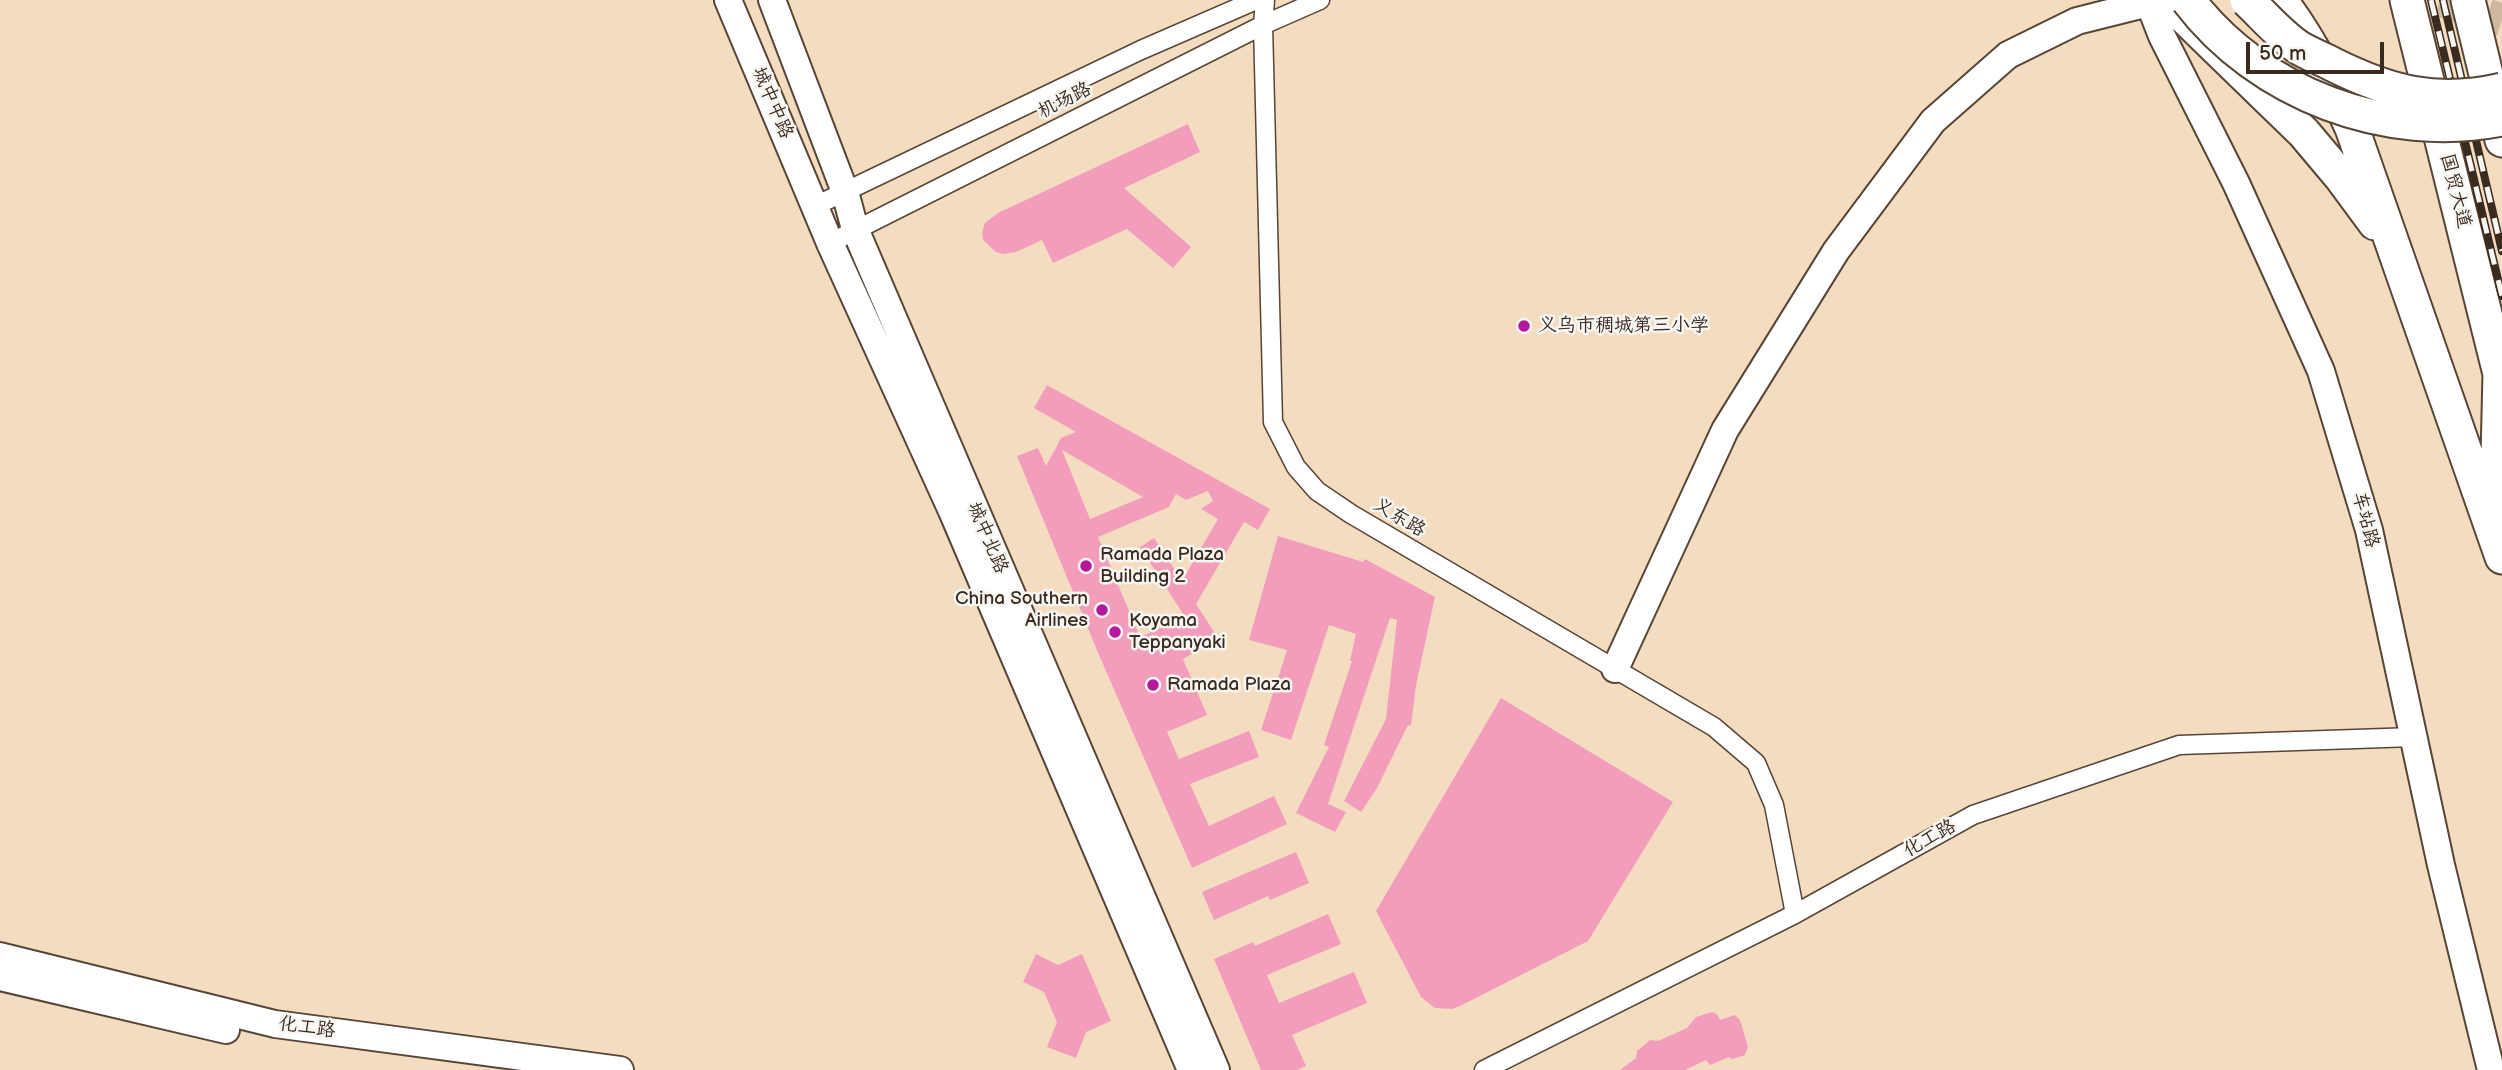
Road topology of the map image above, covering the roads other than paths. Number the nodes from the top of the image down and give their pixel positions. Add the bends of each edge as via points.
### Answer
1 (728, 0) edge
2 (772, 0) edge
3 (1255, 0) edge
4 (1265, 0) edge
5 (1320, 0) edge
6 (2188, 0) edge
7 (2247, 0) edge
8 (2280, 0) edge
9 (2407, 0) edge
10 (2468, 0) edge
11 (2155, 1) edge
12 (1263, 25) junction
13 (2502, 90) edge
14 (2502, 119) edge
15 (2502, 139) edge
16 (845, 192) junction
17 (815, 206) junction
18 (855, 229) junction
19 (830, 243) junction
20 (2398, 254) junction
21 (2501, 377) edge
22 (2502, 525) edge
23 (2502, 557) edge
24 (1615, 669) junction
25 (2414, 737) junction
26 (1795, 914) junction
27 (0, 956) edge
28 (0, 976) edge
29 (485, 1070) edge
30 (620, 1070) edge
31 (1191, 1070) edge
32 (1216, 1070) edge
33 (1484, 1070) edge
34 (2491, 1070) edge

1 - 17 street, 城中中路
2 - 16 street, 城中北路
3 - 16 street, 机场路
4 - 12 street, 义东路
5 - 12 street, 机场路
6 - 14 highway, bridge via 2238,54 2322,100 2372,118 2423,125
7 - 13 highway, bridge via 2297,46 2399,92 2440,97
8 - 20 highway, bridge via 2331,82
9 - 21 highway, 国贸大道
10 - 15 highway
11 - 20 highway via 2304,133
11 - 24 street via 2077,21 2008,55 1933,121 1836,251 1725,430
11 - 25 street, 车站路 via 2162,36 2236,183 2321,371 2370,530
12 - 18 street, 机场路
12 - 24 street, 义东路 via 1273,422 1296,467 1317,491 1351,514
16 - 17 street, 机场路
16 - 18 street, 城中北路
17 - 19 street, 城中北路
18 - 19 street, 机场路
18 - 32 street, 城中北路
19 - 31 street, 城中北路 via 952,511
20 - 23 highway
21 - 22 highway, 国贸大道 via 2497,499
24 - 26 street, 义东路 via 1714,727 1756,763 1774,804
25 - 26 street, 化工路 via 2179,745 1973,815
25 - 34 street, 车站路
26 - 33 street, 化工路
27 - 30 street, 化工路 via 275,1024
28 - 29 street, 化工路 via 272,1041

